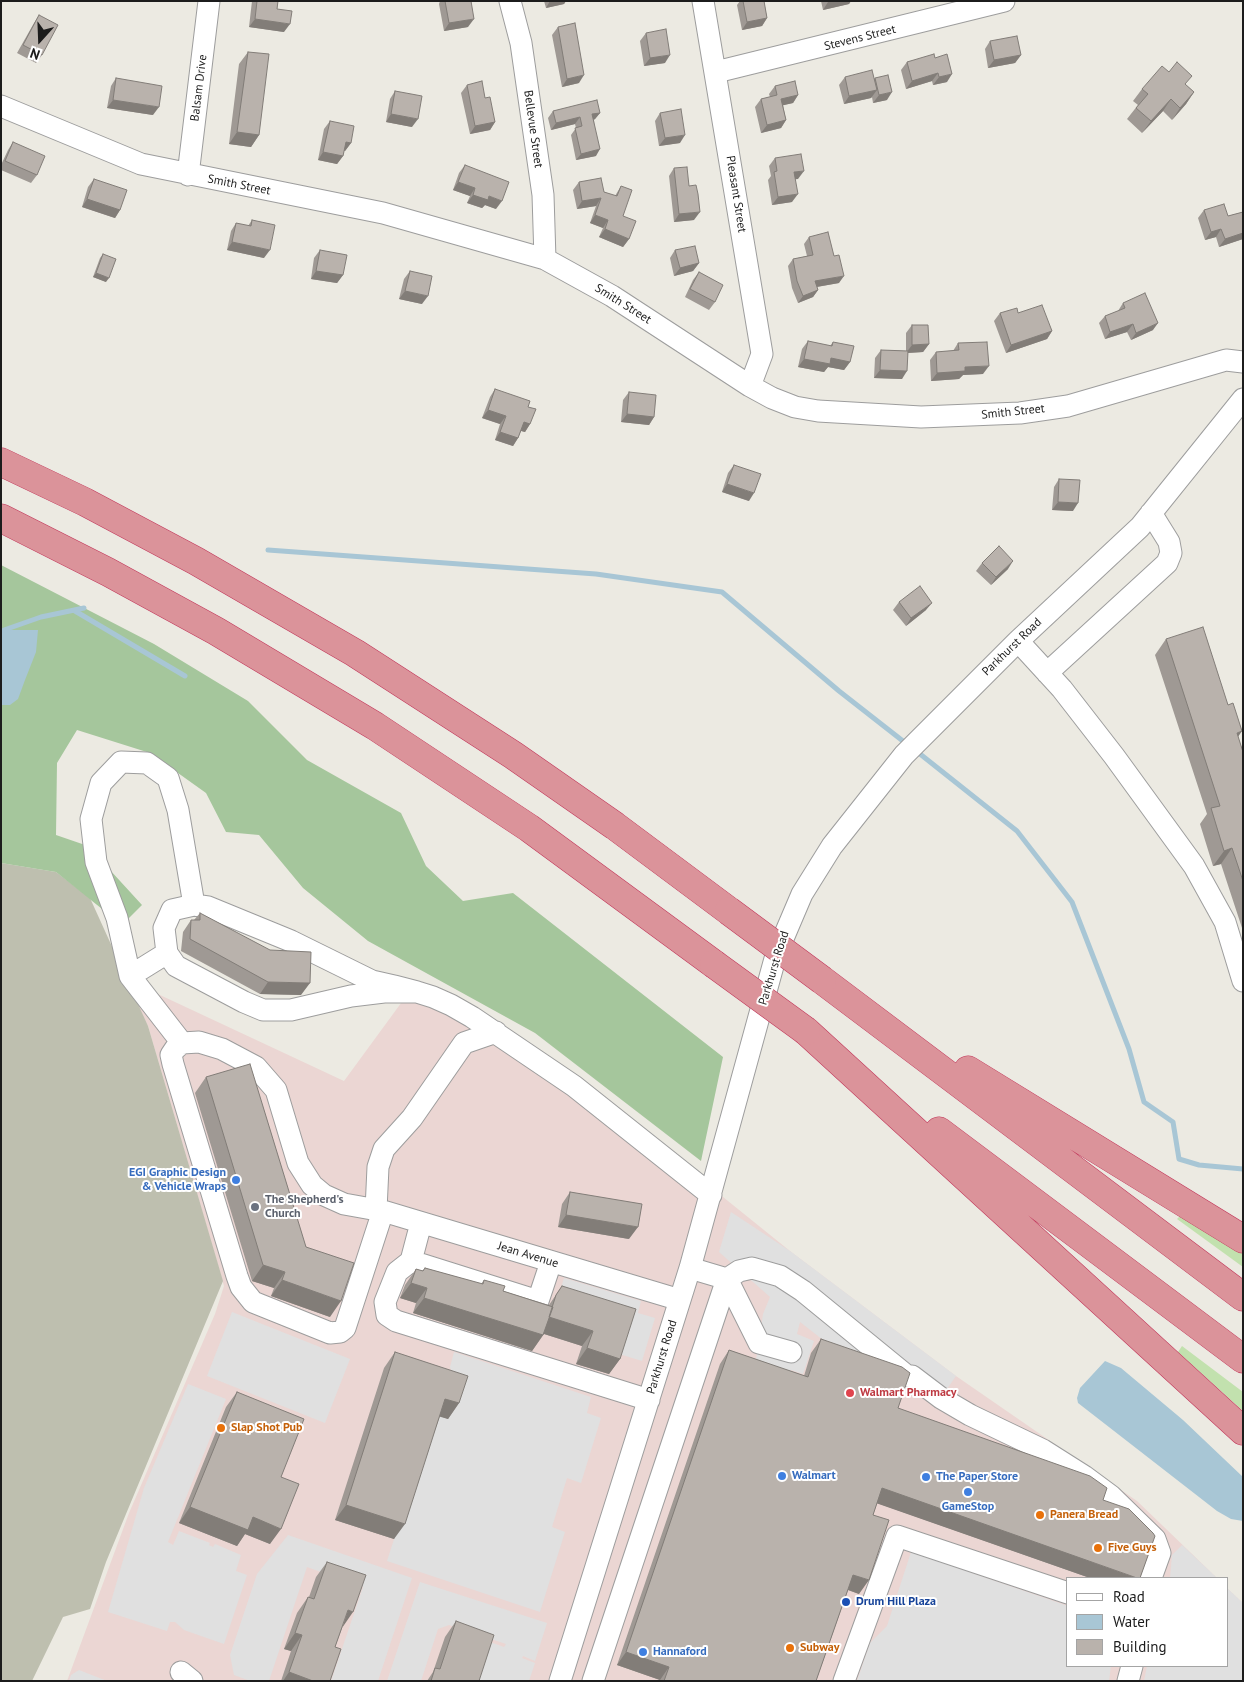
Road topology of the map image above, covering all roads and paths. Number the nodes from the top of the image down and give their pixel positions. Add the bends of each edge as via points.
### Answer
1 (209, 1) edge
2 (510, 1) edge
3 (703, 1) edge
4 (1004, 1) edge
5 (716, 72) junction
6 (1, 106) edge
7 (188, 175) junction
8 (545, 259) junction
9 (1243, 362) edge
10 (750, 386) junction
11 (1243, 399) edge
12 (1, 462) edge
13 (1151, 513) junction
14 (1, 518) edge
15 (1018, 641) junction
16 (1047, 673) junction
17 (194, 905) junction
18 (168, 953) junction
19 (130, 976) junction
20 (822, 980) junction
21 (1243, 981) edge
22 (417, 992) junction
23 (806, 1031) junction
24 (496, 1032) junction
25 (182, 1043) junction
26 (711, 1195) junction
27 (379, 1210) junction
28 (422, 1223) junction
29 (1243, 1239) edge
30 (411, 1261) junction
31 (551, 1262) junction
32 (690, 1268) junction
33 (727, 1279) junction
34 (1243, 1297) edge
35 (680, 1300) junction
36 (791, 1352) dead end
37 (1243, 1359) edge
38 (649, 1400) junction
39 (1243, 1431) edge
40 (1151, 1577) edge
41 (1066, 1592) edge
42 (569, 1652) junction
43 (1132, 1667) edge
44 (595, 1676) edge
45 (560, 1681) edge
46 (844, 1681) edge
47 (1128, 1681) edge

1 - 7 street, Balsam Drive
2 - 8 street, Bellevue Street via 521,43 543,195
3 - 5 street, Pleasant Street
4 - 5 street, Stevens Street
5 - 10 street, Pleasant Street via 762,354
6 - 7 street, Smith Street via 141,164
7 - 8 street, Smith Street via 383,213
8 - 10 street, Smith Street via 612,296
9 - 10 street, Smith Street via 1226,360 1068,406 982,416 921,417 818,411 772,398
11 - 13 street, Parkhurst Road
12 - 20 highway, bridge via 188,556 355,653 615,826
13 - 15 street, Parkhurst Road
13 - 16 street via 1169,542 1171,553 1167,563
14 - 23 highway, bridge via 271,662 366,720 529,828
15 - 16 street
15 - 26 street, Parkhurst Road via 904,756 832,846 806,886 773,964
16 - 21 street via 1119,763 1194,866 1225,922
17 - 18 street via 172,910 167,918 164,928
17 - 19 street via 178,810 168,778 147,763 121,762 101,783 91,819 96,862 117,918
17 - 22 street via 208,907 282,938 372,981
18 - 19 street
18 - 22 street via 170,960 183,971 263,1010 291,1010 384,992
19 - 25 street
20 - 29 highway
20 - 34 highway
22 - 24 street via 451,1005
23 - 37 highway
23 - 39 highway
24 - 26 street via 609,1112
24 - 27 street via 464,1043 412,1118 384,1148 378,1167
25 - 27 street, Jean Avenue via 190,1041 210,1045 256,1067 276,1090 298,1163 312,1185 344,1204
25 - 27 street via 171,1055 173,1064 236,1276 252,1302 330,1333 340,1332 345,1328
26 - 32 street, Parkhurst Road
27 - 28 street, Jean Avenue
28 - 30 street
28 - 31 street, Jean Avenue
30 - 31 street via 538,1300
30 - 38 street via 397,1272 385,1302 388,1315 396,1321
31 - 35 street, Jean Avenue
32 - 33 street
32 - 35 street, Parkhurst Road
33 - 36 street via 759,1343
33 - 40 street via 752,1268 780,1276 907,1376 912,1376 970,1415 1043,1450 1084,1476 1111,1496 1155,1539 1160,1553
33 - 44 street
35 - 38 street, Parkhurst Road
38 - 42 street, Parkhurst Road
41 - 46 street via 897,1536
42 - 44 street
42 - 45 street, Parkhurst Road
43 - 47 street

